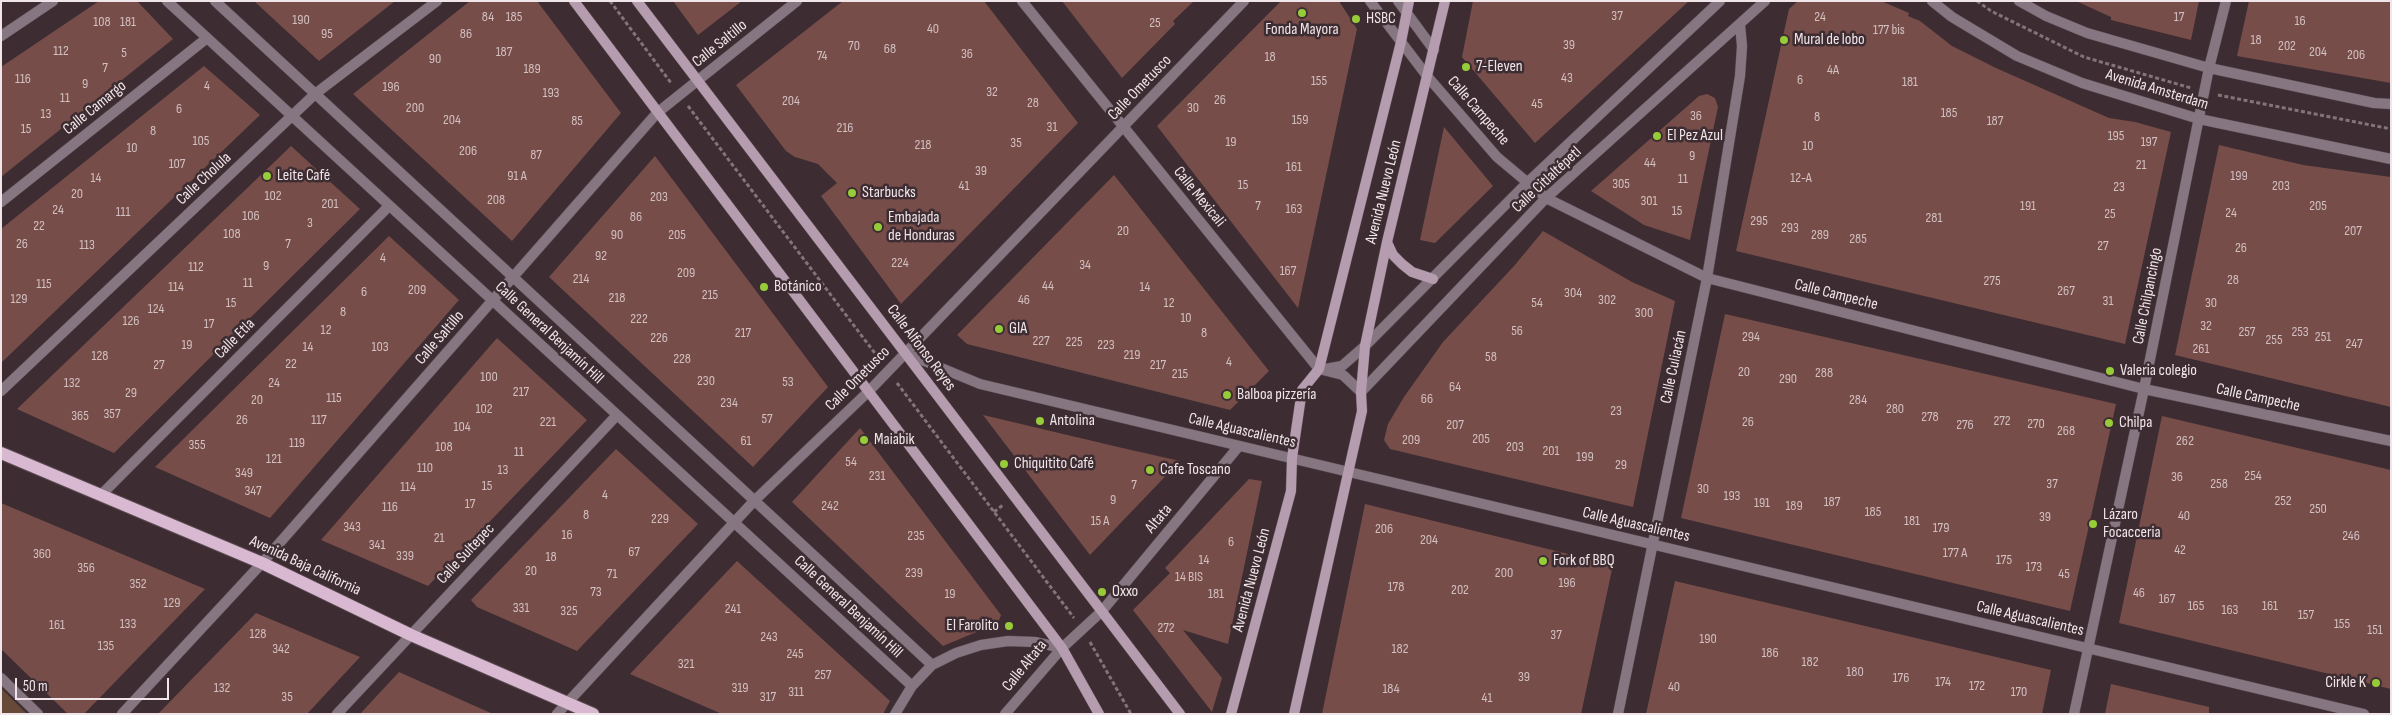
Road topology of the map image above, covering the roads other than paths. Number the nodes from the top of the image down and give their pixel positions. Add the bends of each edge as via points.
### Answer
1 (53, 1) edge
2 (167, 1) edge
3 (215, 1) edge
4 (437, 1) edge
5 (574, 1) edge
6 (637, 1) edge
7 (798, 1) edge
8 (1022, 1) edge
9 (1244, 1) edge
10 (1370, 1) edge
11 (1398, 1) edge
12 (1409, 1) edge
13 (1445, 1) edge
14 (1720, 1) edge
15 (1765, 1) edge
16 (1932, 1) edge
17 (2019, 1) edge
18 (2226, 1) edge
19 (1407, 13) junction
20 (1740, 25) junction
21 (1, 36) edge
22 (207, 38) junction
23 (1401, 42) junction
24 (1434, 50) junction
25 (2209, 68) junction
26 (1427, 76) junction
27 (698, 81) junction
28 (315, 94) junction
29 (2391, 104) edge
30 (658, 113) junction
31 (292, 116) junction
32 (2199, 119) junction
33 (1123, 127) junction
34 (2391, 159) edge
35 (1527, 183) junction
36 (1546, 198) junction
37 (1, 202) edge
38 (389, 206) junction
39 (1386, 242) junction
40 (513, 277) junction
41 (1707, 278) junction
42 (1433, 279) junction
43 (492, 301) junction
44 (1365, 346) junction
45 (905, 353) junction
46 (1319, 369) junction
47 (2144, 389) junction
48 (1, 391) edge
49 (868, 391) junction
50 (1361, 392) junction
51 (617, 415) junction
52 (2391, 441) edge
53 (1240, 446) junction
54 (1, 453) edge
55 (1292, 458) junction
56 (1349, 472) junction
57 (102, 494) junction
58 (754, 501) junction
59 (734, 523) junction
60 (1653, 544) junction
61 (262, 563) junction
62 (1102, 611) junction
63 (411, 635) junction
64 (1062, 648) junction
65 (2088, 648) junction
66 (932, 664) junction
67 (1, 678) edge
68 (912, 686) junction
69 (568, 703) junction
70 (38, 714) edge
71 (122, 714) edge
72 (337, 714) edge
73 (557, 714) edge
74 (593, 714) edge
75 (895, 714) edge
76 (1005, 714) edge
77 (1099, 714) edge
78 (1180, 714) edge
79 (1232, 714) edge
80 (1294, 714) edge
81 (1618, 714) edge
82 (2074, 714) edge
83 (2364, 714) edge

1 - 21 street
2 - 22 street, Calle General Benjamín Hill
3 - 28 street, Calle General Benjamín Hill
4 - 28 street, Calle Cholula
5 - 30 main road
6 - 27 main road, Calle Alfonso Reyes
7 - 27 street, Calle Saltillo
8 - 33 street, Calle Mexicali
9 - 33 street, Calle Ometusco
10 - 23 street, Calle Campeche
11 - 19 street
12 - 19 main road, Avenida Nuevo León
13 - 24 main road, Avenida Nuevo León
14 - 35 street, Calle Citlaltépetl
15 - 20 street, Calle Citlaltépetl
16 - 32 street, Avenida Amsterdam via 1952,17 2017,56 2082,83
17 - 25 street via 2087,33
18 - 25 street, Calle Chilpancingo
19 - 23 main road, Avenida Nuevo León
19 - 24 street
20 - 36 street, Calle Citlaltépetl
20 - 41 street, Calle Culiacán via 1740,76
22 - 31 street, Calle General Benjamín Hill
22 - 37 street, Calle Camargo
23 - 26 street, Calle Campeche
23 - 46 main road, Avenida Nuevo León
24 - 26 main road, Avenida Nuevo León
25 - 29 street
25 - 32 street, Calle Chilpancingo
26 - 35 street, Calle Campeche via 1497,157
26 - 39 main road, Avenida Nuevo León
27 - 30 street, Calle Saltillo
27 - 45 main road, Calle Alfonso Reyes
28 - 31 street, Calle Cholula
28 - 40 street, Calle General Benjamín Hill
30 - 40 street, Calle Saltillo
30 - 49 main road
31 - 38 street, Calle General Benjamín Hill
31 - 48 street, Calle Cholula
32 - 34 street, Avenida Amsterdam
32 - 47 street, Calle Chilpancingo
33 - 45 street, Calle Ometusco
33 - 46 street, Calle Mexicali
35 - 36 street, Calle Campeche
35 - 42 street, Calle Citlaltépetl
36 - 41 street, Calle Campeche
36 - 50 street, Calle Citlaltépetl
38 - 43 street, Calle General Benjamín Hill
38 - 57 street, Calle Etla
39 - 42 main road via 1393,255 1412,272
39 - 44 main road, Avenida Nuevo León
40 - 43 street, Calle Saltillo
40 - 58 street, Calle General Benjamín Hill
41 - 47 street, Calle Campeche
41 - 60 street, Calle Culiacán
42 - 44 street, Calle Citlaltépetl
43 - 51 street, Calle General Benjamín Hill
43 - 61 street, Calle Saltillo
44 - 46 street via 1342,366
44 - 50 main road, Avenida Nuevo León
45 - 49 street, Calle Ometusco
45 - 53 street, Calle Aguascalientes via 980,384
45 - 62 main road, Calle Alfonso Reyes
46 - 50 street via 1344,375
46 - 55 main road, Avenida Nuevo León via 1302,390
47 - 52 street, Calle Campeche
47 - 65 street, Calle Chilpancingo
49 - 58 street, Calle Ometusco
49 - 64 main road
50 - 56 main road, Avenida Nuevo León via 1362,411
51 - 59 street, Calle General Benjamín Hill
51 - 63 street, Calle Sultepec
53 - 55 street, Calle Aguascalientes
53 - 62 street, Altata
54 - 57 main road, Avenida Baja California
55 - 56 street, Calle Aguascalientes
55 - 79 main road, Avenida Nuevo León via 1291,491
56 - 60 street, Calle Aguascalientes
56 - 80 main road, Avenida Nuevo León
57 - 61 main road, Avenida Baja California
58 - 59 street, Calle Ometusco
58 - 66 street, Calle General Benjamín Hill
59 - 68 street, Calle General Benjamín Hill
59 - 69 street, Calle Ometusco
60 - 65 street, Calle Aguascalientes
60 - 81 street, Calle Culiacán
61 - 63 main road, Avenida Baja California
61 - 71 street, Calle Saltillo
62 - 64 street, Altata
62 - 78 main road, Calle Alfonso Reyes
63 - 69 main road, Avenida Baja California
63 - 72 street, Calle Sultepec
64 - 66 street, Calle Altata via 1008,641 973,648
64 - 76 street, Calle Altata
64 - 77 main road
65 - 82 street, Calle Chilpancingo
65 - 83 street, Calle Aguascalientes
66 - 68 street, Calle Altata
67 - 70 street
68 - 75 street, Calle Altata
69 - 73 street, Calle Ometusco
69 - 74 main road, Avenida Baja California

